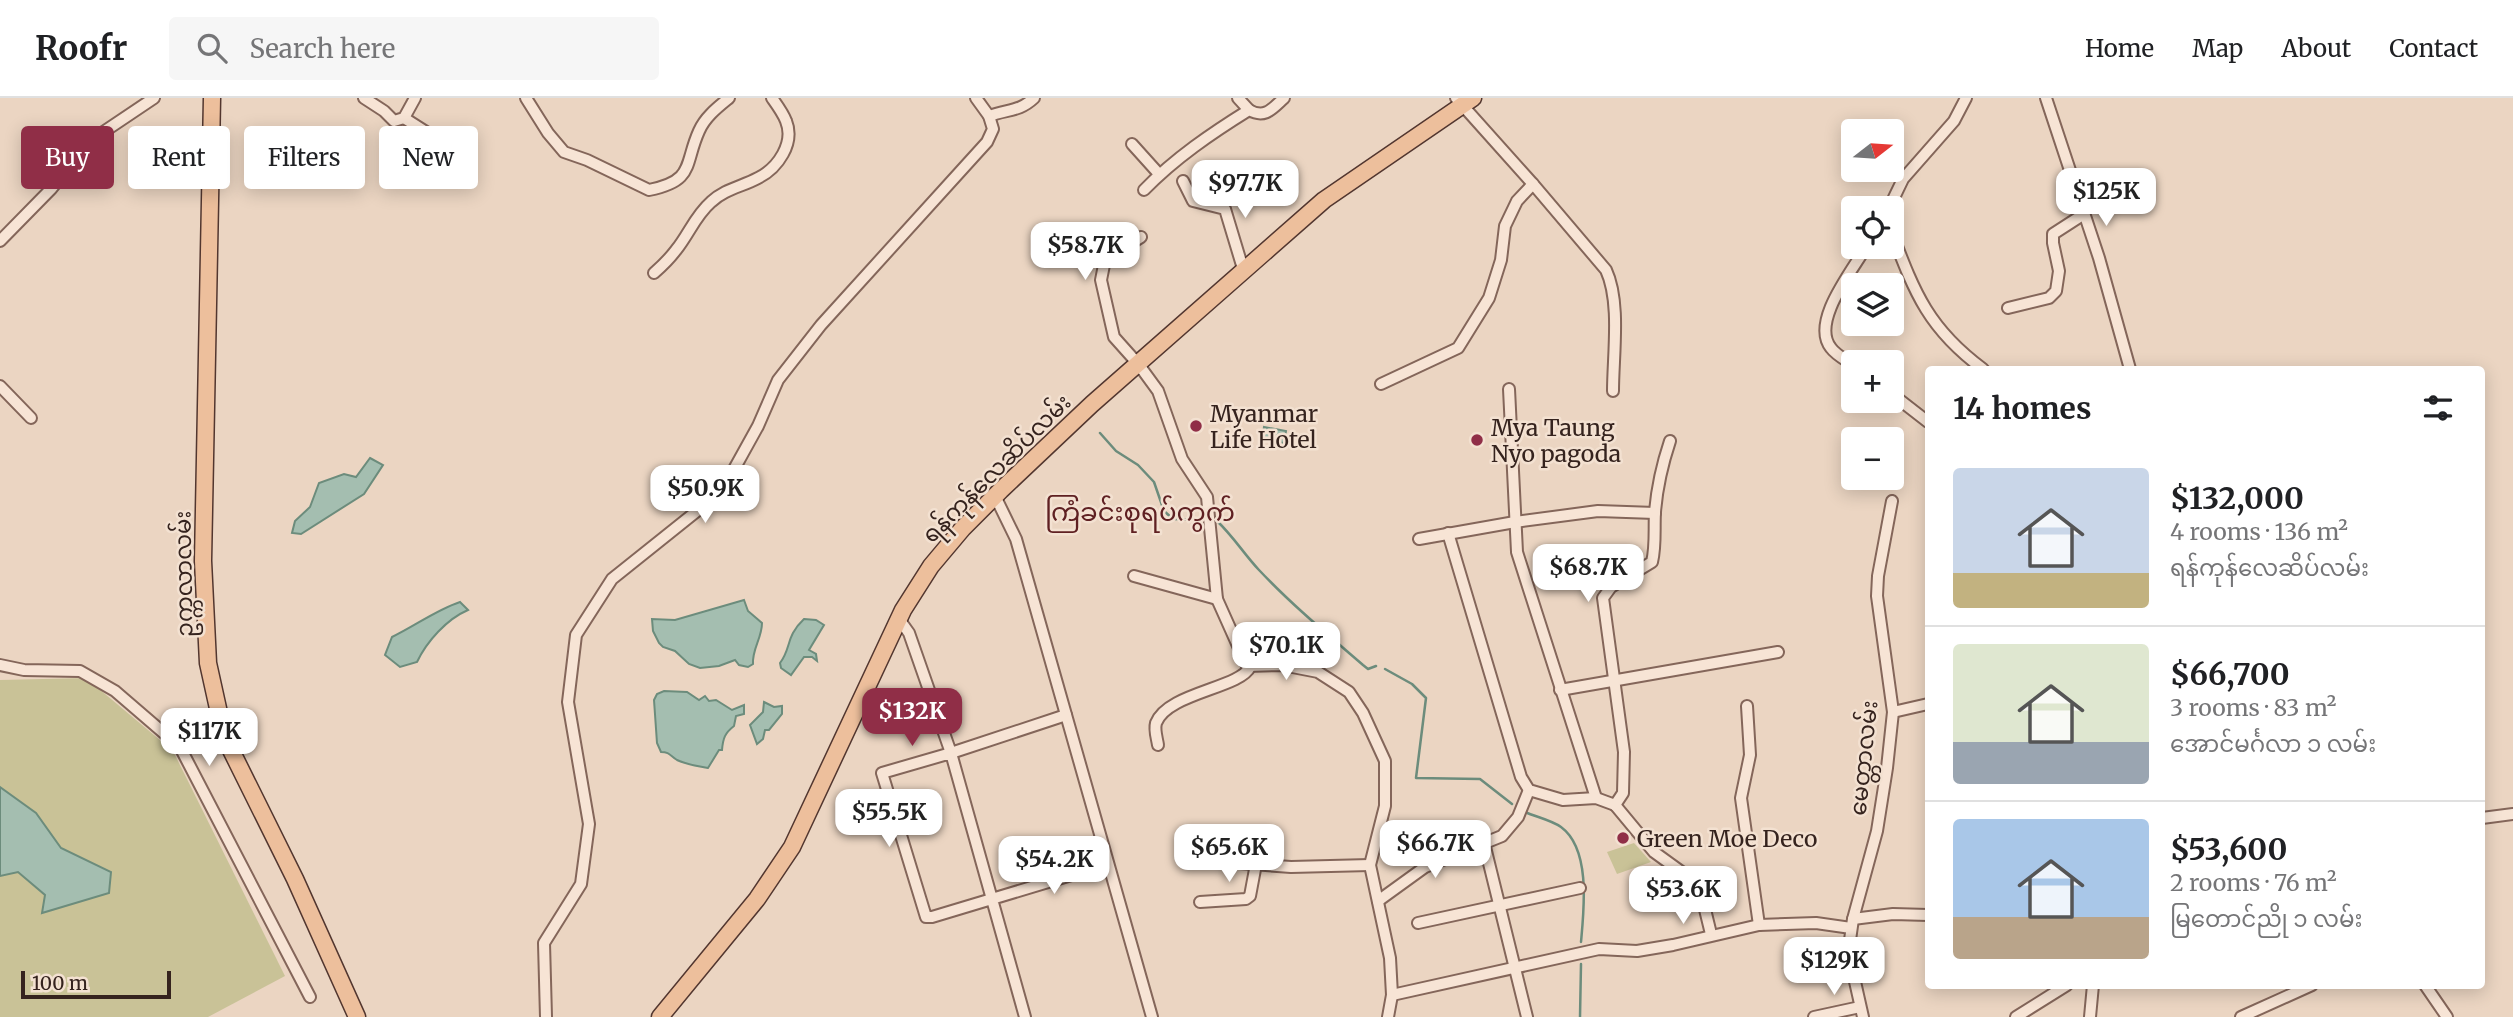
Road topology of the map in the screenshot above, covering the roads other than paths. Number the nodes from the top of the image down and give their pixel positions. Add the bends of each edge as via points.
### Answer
1 (154, 98) edge
2 (212, 98) edge
3 (363, 98) edge
4 (415, 98) edge
5 (526, 98) edge
6 (729, 98) edge
7 (772, 98) edge
8 (976, 98) edge
9 (1034, 98) edge
10 (1238, 98) edge
11 (1284, 98) edge
12 (1966, 98) edge
13 (2046, 98) edge
14 (1464, 100) edge
15 (1250, 110) junction
16 (989, 116) junction
17 (404, 118) junction
18 (417, 126) edge
19 (1132, 144) dead end
20 (1159, 174) junction
21 (1183, 181) dead end
22 (1533, 184) junction
23 (1144, 190) dead end
24 (1895, 196) edge
25 (2084, 214) junction
26 (1141, 237) dead end
27 (0, 241) edge
28 (1859, 259) edge
29 (1902, 259) edge
30 (1244, 272) junction
31 (654, 273) dead end
32 (2008, 308) dead end
33 (1841, 356) edge
34 (1139, 365) junction
35 (1979, 366) edge
36 (2129, 366) edge
37 (1381, 384) dead end
38 (0, 386) edge
39 (1509, 389) dead end
40 (1612, 391) dead end
41 (1904, 403) edge
42 (31, 418) dead end
43 (1925, 420) edge
44 (1670, 441) dead end
45 (995, 496) junction
46 (1892, 501) dead end
47 (1655, 513) junction
48 (1515, 522) junction
49 (1448, 533) junction
50 (1419, 539) dead end
51 (1134, 576) dead end
52 (1217, 599) junction
53 (899, 619) junction
54 (1778, 652) dead end
55 (0, 665) edge
56 (1250, 667) junction
57 (1615, 681) junction
58 (1560, 690) junction
59 (1925, 705) edge
60 (1747, 706) dead end
61 (1893, 712) junction
62 (1066, 715) junction
63 (1158, 745) dead end
64 (951, 753) junction
65 (1528, 790) junction
66 (1597, 798) junction
67 (1615, 805) junction
68 (2513, 814) edge
69 (2485, 818) edge
70 (1485, 843) junction
71 (1199, 860) dead end
72 (1108, 864) junction
73 (1256, 864) junction
74 (1370, 865) junction
75 (1580, 888) dead end
76 (991, 898) junction
77 (1378, 901) junction
78 (1199, 902) dead end
79 (1499, 905) junction
80 (1925, 915) edge
81 (1419, 923) dead end
82 (1852, 923) junction
83 (1759, 925) junction
84 (1711, 934) junction
85 (1516, 969) junction
86 (2061, 989) edge
87 (2093, 989) edge
88 (2303, 989) edge
89 (2428, 989) edge
90 (1392, 995) junction
91 (310, 997) dead end
92 (1861, 1012) edge
93 (357, 1017) edge
94 (546, 1017) edge
95 (660, 1017) edge
96 (1025, 1017) edge
97 (1152, 1017) edge
98 (1388, 1017) edge
99 (1527, 1017) edge
100 (1814, 1017) edge
101 (2016, 1017) edge
102 (2090, 1017) edge
103 (2241, 1017) edge
104 (2447, 1017) edge

1 - 27 street via 89,141 51,189
2 - 93 main road, ဥက္ကလာလမ်း via 203,561 208,663 231,750
3 - 17 street via 394,121
4 - 17 street
5 - 6 street via 564,152 649,190 676,181 686,171 699,128
7 - 31 street via 790,135 781,158 771,171 724,191 709,203
8 - 16 street
9 - 16 street via 1023,109
10 - 15 street
11 - 15 street via 1264,114
12 - 24 street via 1954,121 1903,179
13 - 25 street
14 - 22 street
14 - 30 main road, ရန်ကုန်လေဆိပ်လမ်း via 1324,200
15 - 20 street
16 - 94 street via 993,129 987,142 821,325 778,380 722,491 612,579 576,635 568,702 589,824 581,884 544,943
17 - 18 street
19 - 20 street
20 - 23 street
21 - 30 street via 1193,201 1224,209
22 - 37 street via 1517,201 1504,226 1501,260 1489,298 1458,348
22 - 40 street via 1606,270 1612,284
25 - 32 street via 2053,234 2059,271 2056,291 2049,298
25 - 36 street
26 - 34 street via 1105,260 1101,280 1114,337
28 - 33 street via 1826,314 1831,348
29 - 35 street via 1933,321 1958,351
30 - 34 main road, ရန်ကုန်လေဆိပ်လမ်း
34 - 45 main road, ရန်ကုန်လေဆိပ်လမ်း
34 - 52 street via 1158,391 1182,459 1207,497
38 - 42 street
39 - 48 street
41 - 43 street
44 - 47 street via 1659,475
45 - 53 main road, ရန်ကုန်လေဆိပ်လမ်း via 931,566
45 - 62 street via 1016,539
46 - 61 street, မေတ္တာလမ်း via 1877,596
47 - 48 street via 1598,511
47 - 57 street via 1652,562 1611,587 1604,598
48 - 49 street
48 - 58 street via 1517,552
49 - 50 street
49 - 65 street
51 - 52 street
52 - 56 street
53 - 64 street via 909,634
53 - 95 main road, ရန်ကုန်လေဆိပ်လမ်း via 792,847 757,899
54 - 57 street
55 - 91 street via 80,671 115,691 180,747
56 - 63 street via 1244,675 1193,695 1162,714 1155,728
56 - 74 street via 1282,665 1318,672 1349,692 1363,713 1385,761 1385,806
57 - 58 street
57 - 67 street via 1624,752 1623,793
58 - 66 street
59 - 61 street
60 - 83 street via 1750,755 1741,798
61 - 82 street, မေတ္တာလမ်း via 1877,831
62 - 64 street
62 - 72 street
64 - 76 street
64 - 76 street via 882,773 926,917
65 - 66 street via 1563,800
65 - 70 street via 1518,817 1502,836
66 - 67 street
67 - 84 street via 1654,852 1694,881
68 - 69 street
70 - 77 street via 1425,867
70 - 79 street
71 - 73 street
72 - 76 street
72 - 97 street
73 - 74 street
73 - 78 street via 1246,899
74 - 77 street
75 - 79 street
76 - 96 street
77 - 90 street
79 - 81 street
79 - 85 street
80 - 82 street via 1892,914
82 - 83 street
82 - 92 street, မေတ္တာလမ်း via 1849,955
83 - 84 street
84 - 85 street via 1637,951 1600,949
85 - 90 street
85 - 99 street
86 - 101 street
87 - 102 street
88 - 103 street
89 - 104 street
90 - 98 street
92 - 100 street

